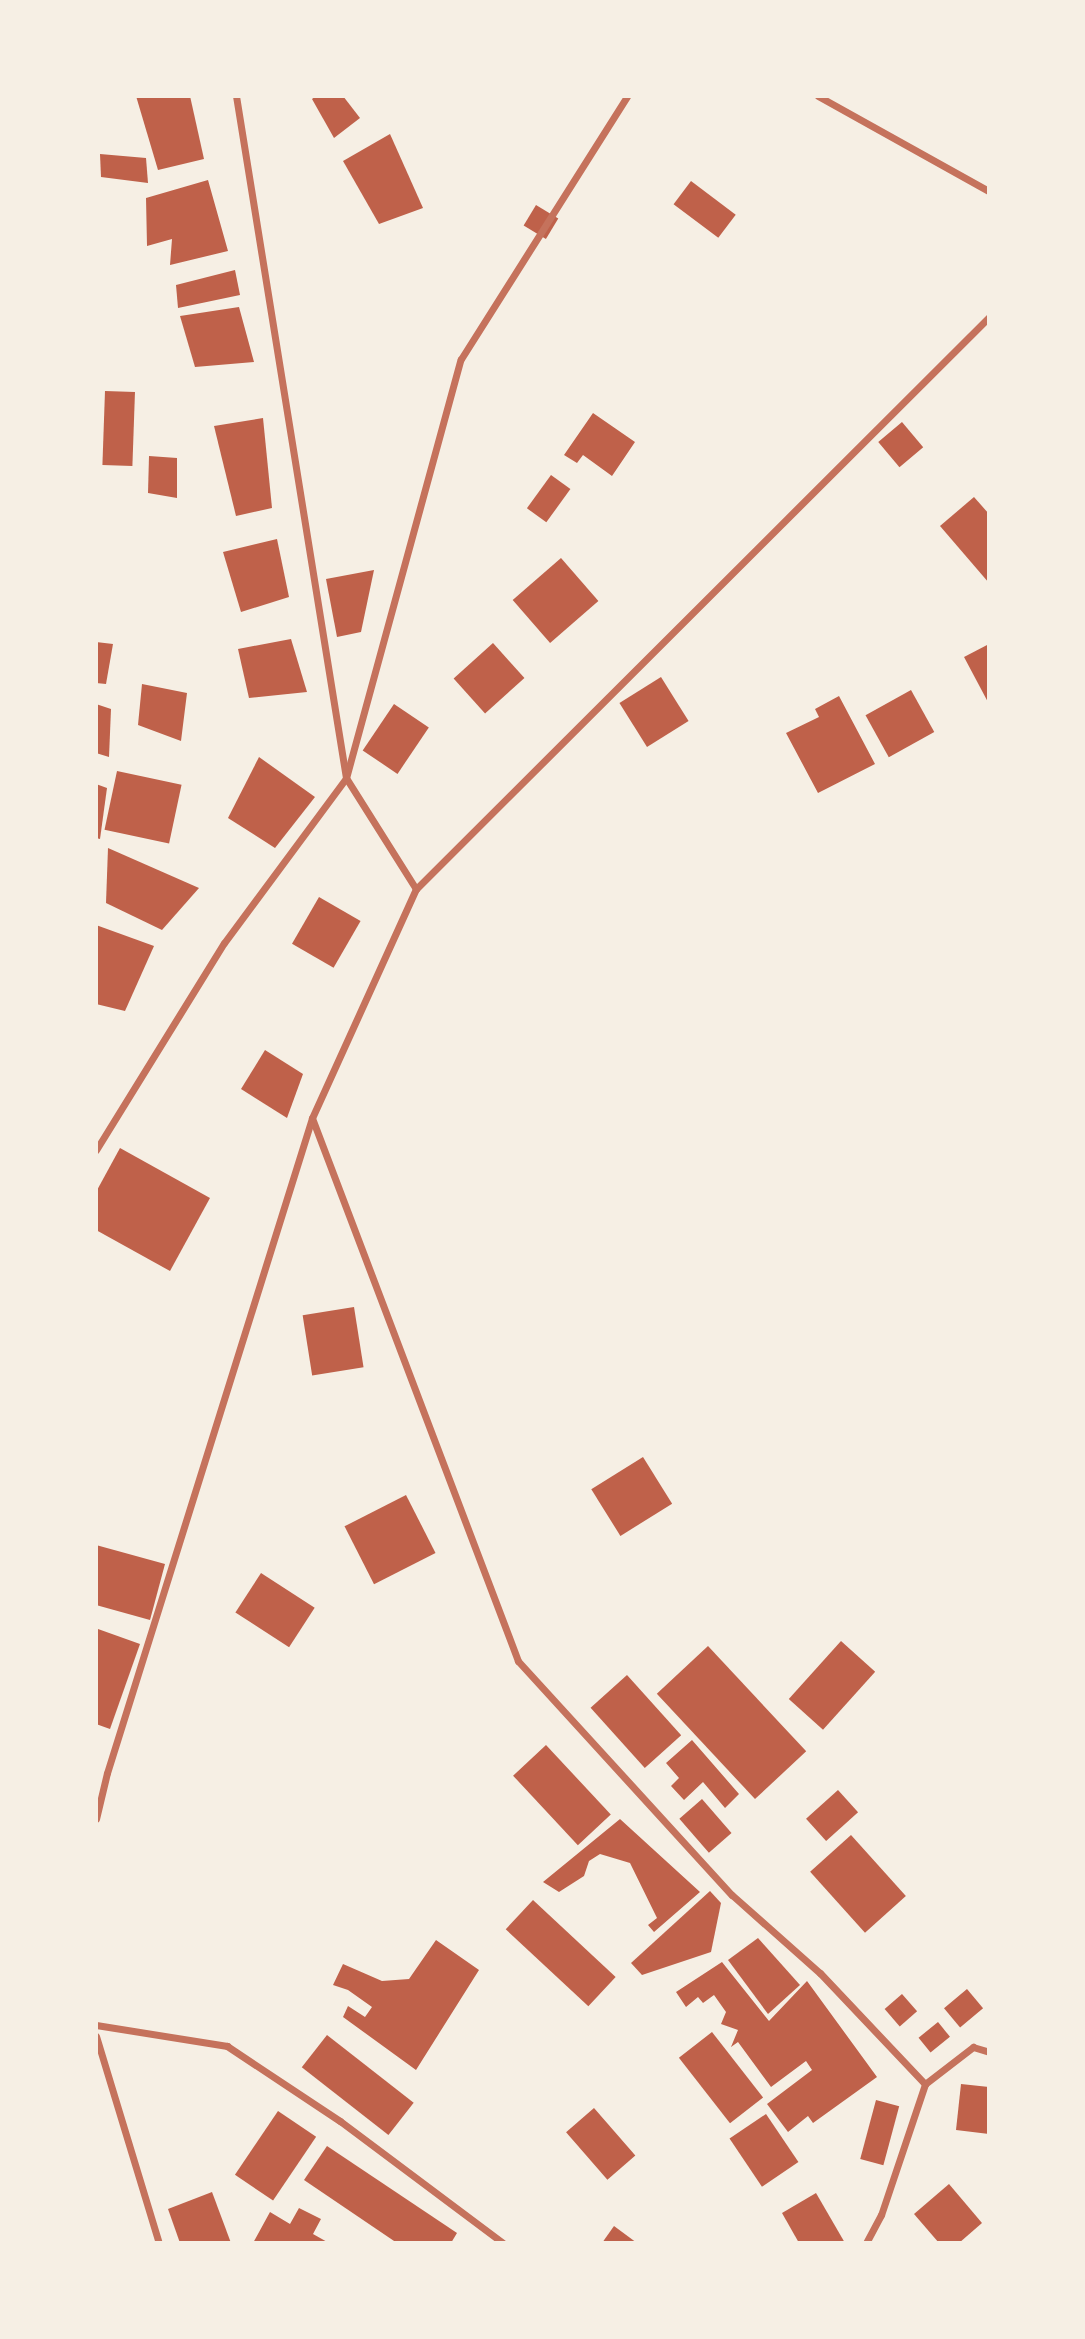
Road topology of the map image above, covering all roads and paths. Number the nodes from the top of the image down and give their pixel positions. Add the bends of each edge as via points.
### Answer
1 (236, 96) edge
2 (627, 96) edge
3 (818, 96) edge
4 (989, 191) edge
5 (989, 317) edge
6 (346, 778) junction
7 (415, 889) junction
8 (312, 1118) junction
9 (96, 1150) edge
10 (96, 1819) edge
11 (96, 2025) edge
12 (96, 2036) edge
13 (989, 2052) edge
14 (925, 2084) junction
15 (159, 2243) edge
16 (503, 2243) edge
17 (866, 2243) edge

1 - 6 street
2 - 6 street via 461,359
3 - 4 street
5 - 7 street
6 - 7 street
6 - 9 street via 224,943
7 - 8 street
8 - 10 street
8 - 14 street via 518,1661 732,1895 820,1973
11 - 16 street via 228,2046 340,2121
12 - 15 street
13 - 14 street via 972,2047
14 - 17 street via 881,2215

